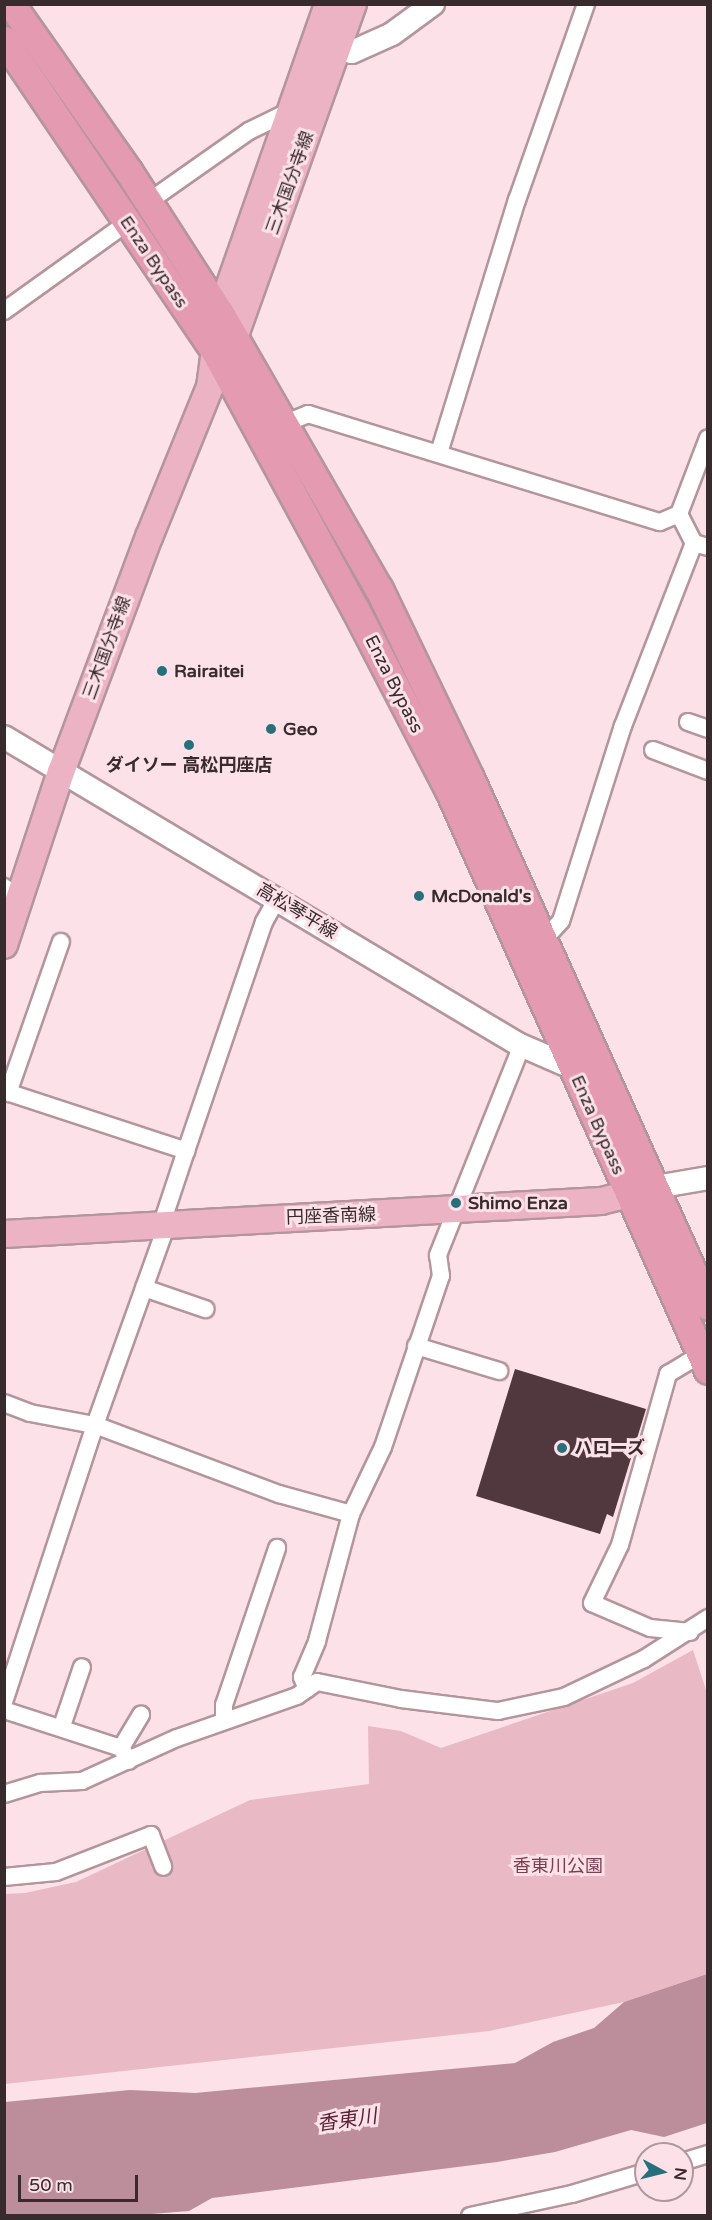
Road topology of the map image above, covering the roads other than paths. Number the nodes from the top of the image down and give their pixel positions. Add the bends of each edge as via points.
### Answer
1 (11, 4) edge
2 (328, 4) edge
3 (353, 4) edge
4 (433, 4) edge
5 (586, 4) edge
6 (4, 40) edge
7 (326, 48) junction
8 (292, 110) junction
9 (148, 202) junction
10 (127, 223) junction
11 (4, 311) edge
12 (220, 314) junction
13 (226, 346) junction
14 (286, 423) junction
15 (708, 438) edge
16 (439, 453) junction
17 (679, 514) junction
18 (701, 545) edge
19 (688, 722) dead end
20 (708, 729) edge
21 (4, 737) edge
22 (653, 750) dead end
23 (708, 771) edge
24 (61, 772) junction
25 (12, 892) edge
26 (277, 899) junction
27 (60, 942) dead end
28 (542, 942) junction
29 (4, 945) edge
30 (522, 1045) junction
31 (583, 1063) junction
32 (6, 1092) edge
33 (186, 1151) junction
34 (708, 1178) edge
35 (656, 1187) junction
36 (630, 1197) junction
37 (457, 1210) junction
38 (162, 1223) junction
39 (4, 1234) edge
40 (144, 1288) junction
41 (708, 1306) edge
42 (205, 1309) dead end
43 (416, 1346) junction
44 (704, 1362) edge
45 (499, 1371) dead end
46 (4, 1403) edge
47 (95, 1425) junction
48 (351, 1514) junction
49 (277, 1548) dead end
50 (708, 1618) edge
51 (690, 1632) junction
52 (82, 1667) dead end
53 (307, 1689) junction
54 (4, 1702) edge
55 (4, 1710) edge
56 (141, 1715) dead end
57 (224, 1721) junction
58 (62, 1726) junction
59 (125, 1755) junction
60 (4, 1794) edge
61 (163, 1867) dead end
62 (4, 1877) edge
63 (634, 2176) edge
64 (470, 2216) edge

1 - 9 highway, Enza Bypass
2 - 7 main road, 三木国分寺線
3 - 7 main road, 三木国分寺線
4 - 7 main road via 392,34 352,52
5 - 16 street via 517,200
6 - 10 highway, Enza Bypass
7 - 8 main road, 三木国分寺線
7 - 13 main road, 三木国分寺線
8 - 9 street via 249,131
8 - 12 main road, 三木国分寺線
9 - 12 highway, Enza Bypass
10 - 11 street
10 - 13 highway, Enza Bypass
12 - 13 highway, Enza Bypass
13 - 14 highway, Enza Bypass
13 - 24 main road, 三木国分寺線
13 - 31 highway, Enza Bypass
14 - 16 street via 308,414
14 - 28 highway, Enza Bypass via 379,589
15 - 17 street
16 - 17 street via 471,467 631,516 660,522
17 - 18 street
18 - 28 street via 623,726 587,827 561,921
19 - 20 street
21 - 24 main road, 高松琴平線
22 - 23 street
24 - 25 main road, 三木国分寺線
24 - 26 main road, 高松琴平線
25 - 29 main road, 三木国分寺線
26 - 30 main road, 高松琴平線
26 - 33 street via 264,922
27 - 32 street
28 - 31 highway, Enza Bypass
30 - 31 main road, 高松琴平線
30 - 37 street
31 - 35 highway, Enza Bypass
31 - 36 highway, Enza Bypass
32 - 33 street
33 - 38 street
34 - 35 main road
35 - 36 main road, 円座香南線
35 - 41 highway, Enza Bypass
36 - 37 main road, 円座香南線
36 - 44 highway, Enza Bypass
37 - 38 main road, 円座香南線
37 - 43 street via 438,1255 441,1276
38 - 39 main road, 円座香南線
38 - 40 street via 163,1235
40 - 42 street
40 - 47 street
43 - 45 street
43 - 48 street via 383,1447
44 - 51 street via 668,1374 620,1545 592,1603 650,1628
46 - 47 street via 30,1413
47 - 48 street via 279,1494
47 - 54 street
48 - 53 street via 317,1641 302,1677
49 - 57 street via 224,1705
50 - 51 street
51 - 53 street via 564,1697 498,1711 401,1699 317,1682
52 - 58 street
53 - 57 street
55 - 58 street
56 - 59 street
57 - 59 street
58 - 59 street
59 - 60 street via 82,1781 40,1783
61 - 62 street via 151,1835 56,1872
63 - 64 street via 572,2194

